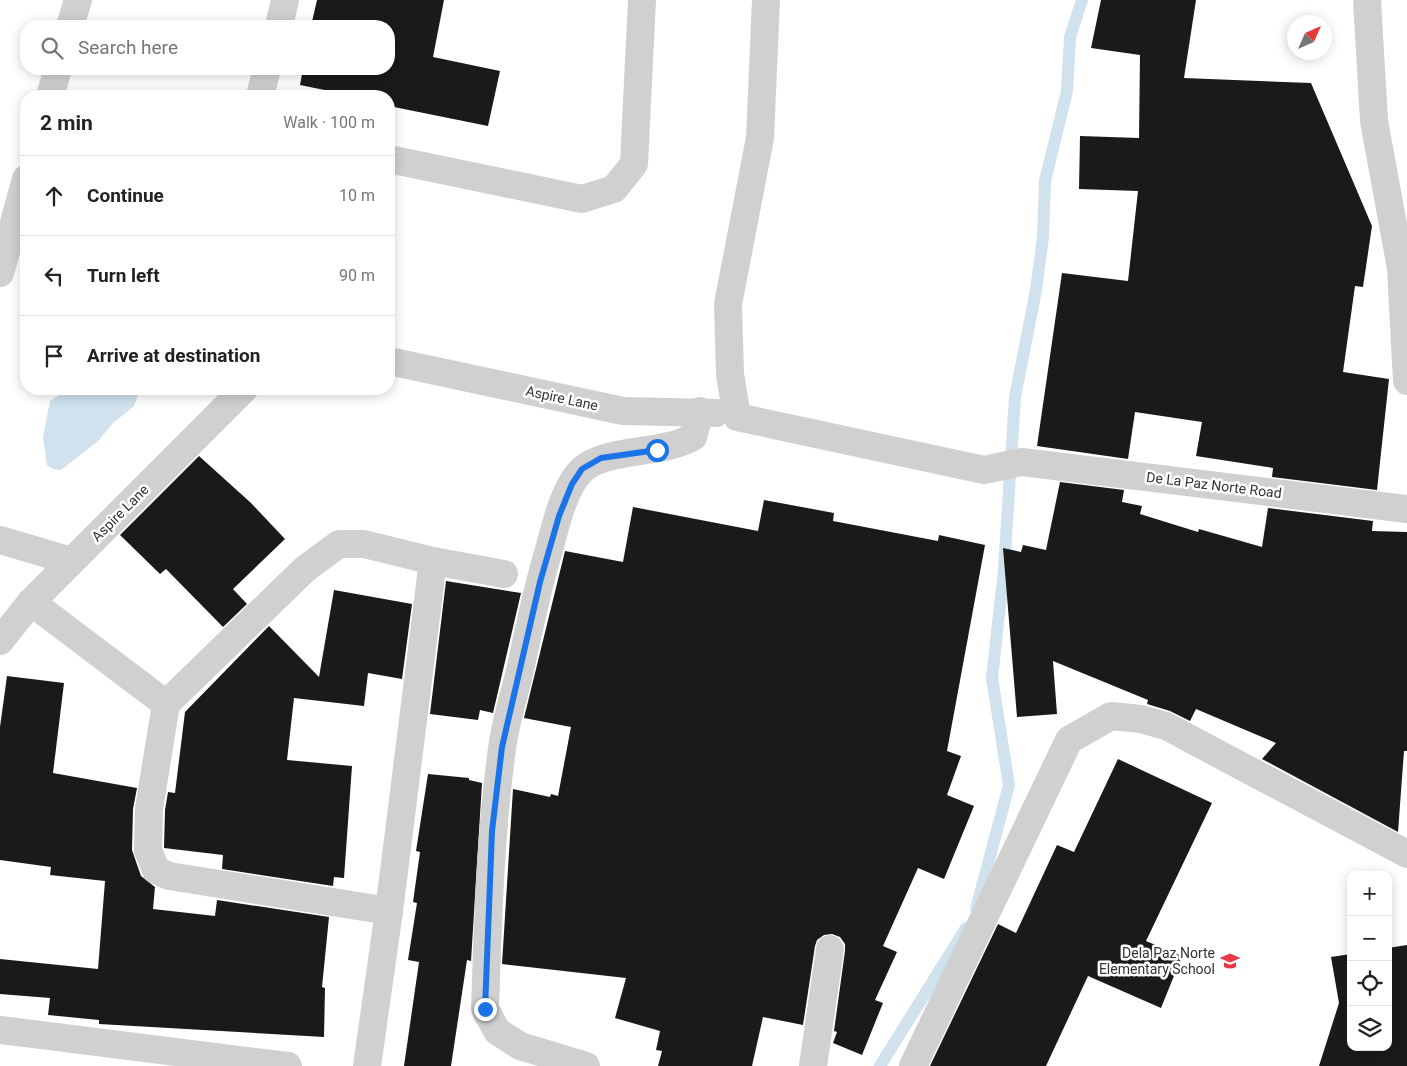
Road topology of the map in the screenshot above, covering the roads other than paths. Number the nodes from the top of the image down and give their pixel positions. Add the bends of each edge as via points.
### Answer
1 (78, 0) edge
2 (286, 0) edge
3 (642, 0) edge
4 (766, 0) edge
5 (1367, 0) edge
6 (72, 20) edge
7 (280, 20) edge
8 (56, 75) edge
9 (265, 75) edge
10 (52, 90) edge
11 (262, 90) edge
12 (395, 160) edge
13 (20, 201) edge
14 (0, 274) edge
15 (395, 362) edge
16 (1407, 380) edge
17 (238, 395) edge
18 (700, 411) junction
19 (737, 416) junction
20 (984, 470) joint
21 (1407, 509) edge
22 (0, 540) edge
23 (71, 561) junction
24 (433, 561) junction
25 (504, 574) dead end
26 (31, 602) junction
27 (0, 641) edge
28 (166, 704) junction
29 (1407, 854) edge
30 (389, 911) junction
31 (830, 949) dead end
32 (0, 1030) edge
33 (288, 1066) edge
34 (367, 1066) edge
35 (586, 1066) edge
36 (813, 1066) edge
37 (913, 1066) edge

1 - 6 street
2 - 7 street
3 - 12 street via 634,164 614,189 582,199
4 - 19 street via 760,138 728,304 730,374
5 - 16 street via 1374,121 1401,268
8 - 10 street
9 - 11 street
13 - 14 street
15 - 18 street, Aspire Lane via 623,411
17 - 23 street, Aspire Lane
18 - 19 street, Aspire Lane
18 - 35 street via 693,437 657,450 601,458 582,469 572,484 540,582 502,747 492,831 485,1009 496,1031 520,1046
19 - 20 street, Aspire Lane
20 - 21 street, De La Paz Norte Road via 1022,462
22 - 23 street
23 - 26 street, Aspire Lane
24 - 25 street
24 - 28 street via 364,544 339,544 305,569
24 - 30 street
26 - 27 street, Aspire Lane
26 - 28 street
28 - 30 street via 149,809 148,850 156,870 169,876
29 - 37 street via 1166,726 1141,718 1112,716 1069,740
30 - 34 street
31 - 36 street
32 - 33 street

